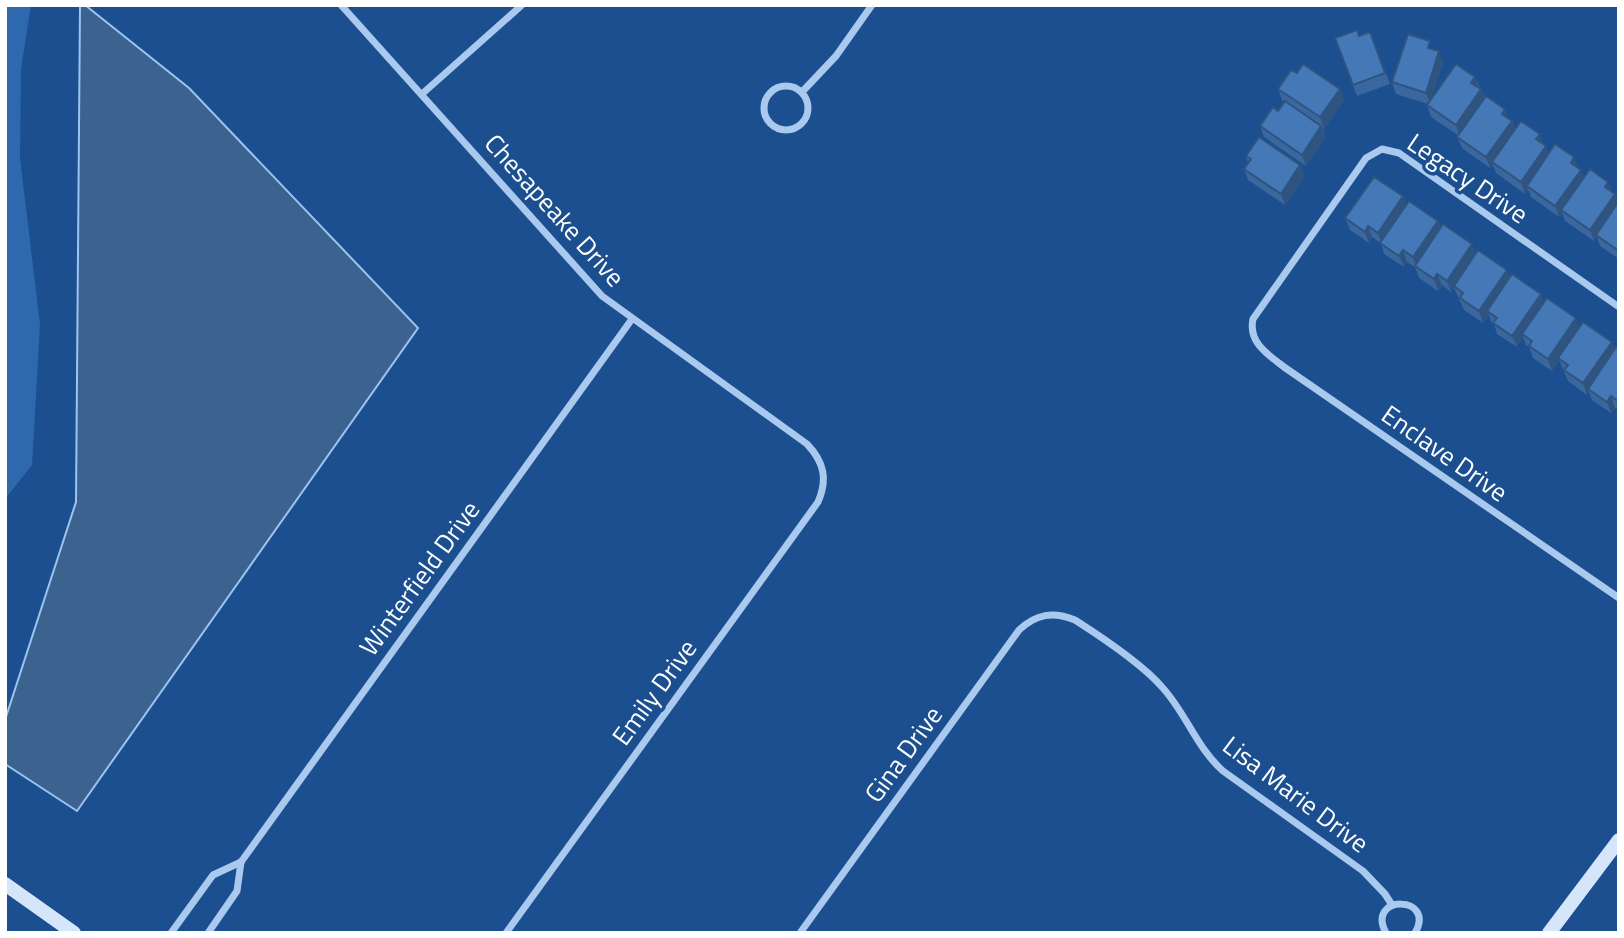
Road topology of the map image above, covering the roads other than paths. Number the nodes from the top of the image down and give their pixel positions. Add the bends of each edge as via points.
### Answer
1 (341, 5) edge
2 (522, 5) edge
3 (873, 5) edge
4 (802, 92) junction
5 (422, 94) junction
6 (1619, 307) edge
7 (632, 319) junction
8 (1253, 337) joint
9 (823, 470) joint
10 (1619, 598) edge
11 (1050, 614) joint
12 (1619, 840) edge
13 (241, 862) junction
14 (5, 884) edge
15 (1392, 905) junction
16 (74, 933) edge
17 (171, 933) edge
18 (208, 933) edge
19 (506, 933) edge
20 (800, 933) edge
21 (1386, 933) edge
22 (1415, 933) edge
23 (1549, 933) edge

1 - 5 street, Chesapeake Drive
2 - 5 street
3 - 4 street via 836,56
4 - 4 street via 782,86 769,93 764,113 772,125 793,129 804,120 808,106
5 - 7 street, Chesapeake Drive via 590,284
6 - 8 street, Legacy Drive via 1399,153 1382,149 1366,158 1275,286 1253,319
7 - 9 street, Chesapeake Drive via 807,444
7 - 13 street, Winterfield Drive
8 - 10 street, Enclave Drive via 1284,367
9 - 19 street, Emily Drive via 818,502
11 - 15 street, Lisa Marie Drive via 1074,620 1149,675 1172,700 1209,758 1363,871
11 - 20 street, Gina Drive via 1019,630
12 - 23 main road
13 - 17 street, Winterfield Drive via 213,875
13 - 18 street, Winterfield Drive via 237,891
14 - 16 main road
15 - 21 street via 1382,920
15 - 22 street, Lisa Marie Drive via 1404,903 1415,909 1419,920

